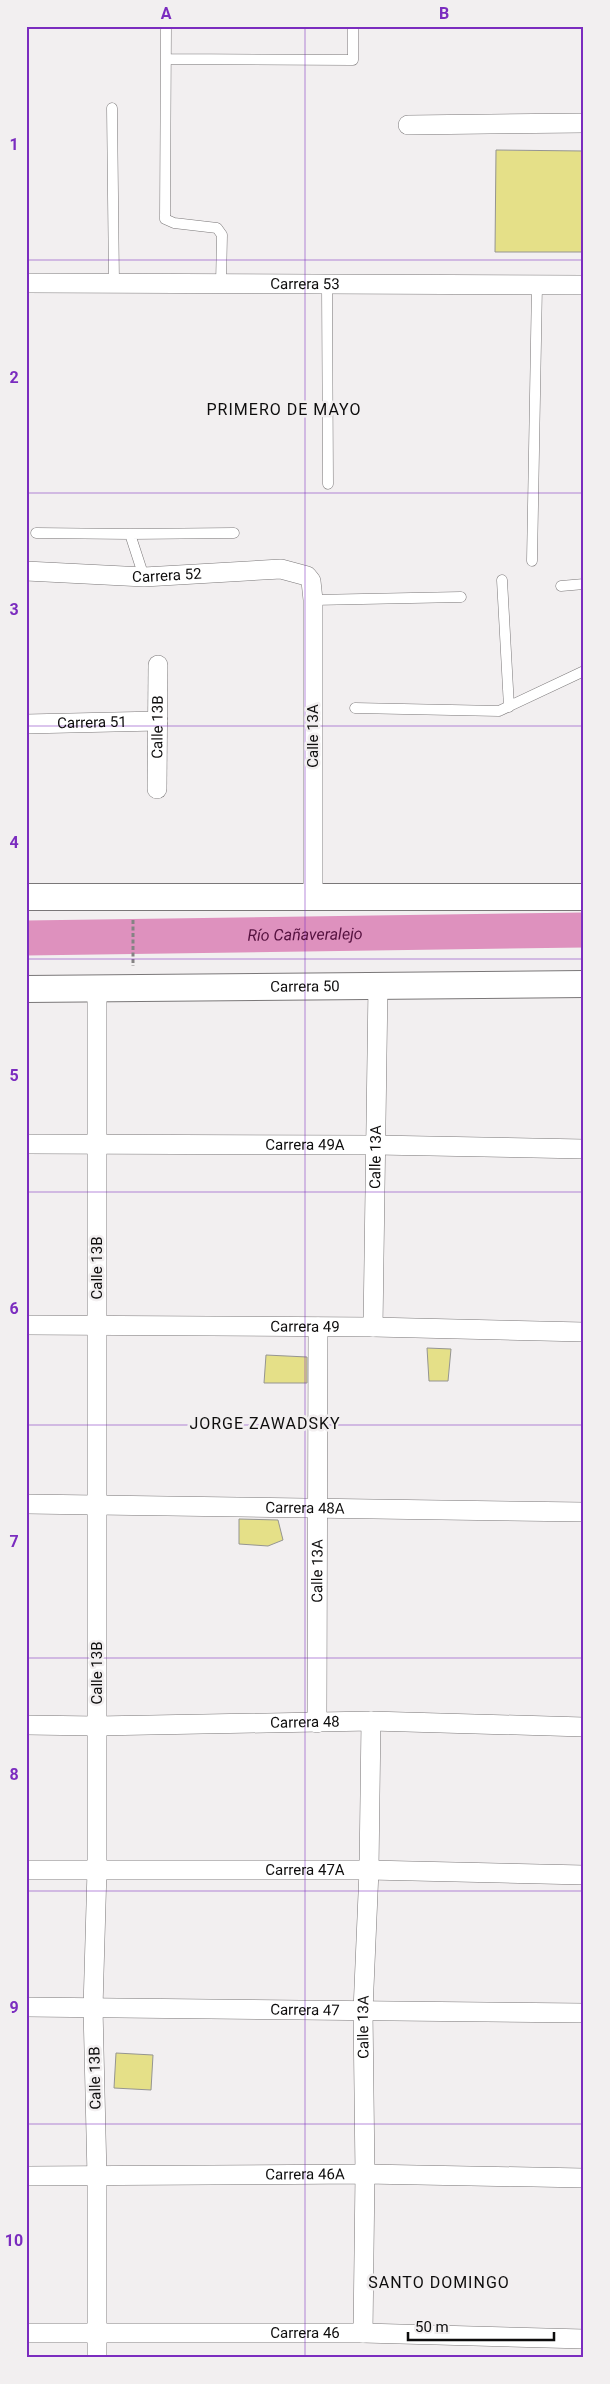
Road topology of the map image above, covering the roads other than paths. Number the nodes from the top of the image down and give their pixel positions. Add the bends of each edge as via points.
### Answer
1 (166, 26) edge
2 (353, 26) edge
3 (166, 59) junction
4 (112, 108) dead end
5 (584, 123) edge
6 (408, 125) dead end
7 (26, 283) edge
8 (114, 283) junction
9 (221, 284) junction
10 (327, 284) junction
11 (537, 285) junction
12 (584, 285) edge
13 (328, 484) dead end
14 (36, 533) dead end
15 (130, 534) junction
16 (234, 534) dead end
17 (532, 561) dead end
18 (26, 571) edge
19 (307, 576) joint
20 (144, 577) junction
21 (502, 580) dead end
22 (584, 584) edge
23 (561, 586) dead end
24 (461, 597) dead end
25 (313, 600) junction
26 (158, 665) dead end
27 (584, 671) edge
28 (508, 707) junction
29 (355, 708) dead end
30 (158, 721) junction
31 (26, 724) edge
32 (157, 789) dead end
33 (584, 883) edge
34 (26, 897) edge
35 (534, 897) junction
36 (584, 897) edge
37 (313, 898) junction
38 (584, 984) edge
39 (378, 986) junction
40 (97, 988) junction
41 (26, 989) edge
42 (26, 1144) edge
43 (97, 1145) junction
44 (376, 1145) junction
45 (584, 1149) edge
46 (26, 1325) edge
47 (97, 1326) junction
48 (318, 1327) junction
49 (374, 1327) junction
50 (584, 1332) edge
51 (26, 1504) edge
52 (97, 1505) junction
53 (318, 1506) junction
54 (584, 1512) edge
55 (371, 1722) junction
56 (317, 1723) junction
57 (26, 1725) edge
58 (97, 1726) junction
59 (584, 1727) edge
60 (26, 1870) edge
61 (97, 1870) junction
62 (369, 1870) junction
63 (584, 1875) edge
64 (26, 2007) edge
65 (93, 2008) junction
66 (363, 2011) junction
67 (584, 2014) edge
68 (365, 2174) junction
69 (26, 2176) edge
70 (97, 2176) junction
71 (584, 2178) edge
72 (363, 2333) junction
73 (26, 2334) edge
74 (97, 2334) junction
75 (584, 2339) edge
76 (97, 2358) edge

1 - 3 lane
2 - 3 lane via 353,60
3 - 9 lane via 165,219 217,228 222,235
4 - 8 lane
5 - 6 street
7 - 8 street, Carrera 53
8 - 9 street, Carrera 53
9 - 10 street, Carrera 53
10 - 11 street, Carrera 53
10 - 13 lane
11 - 12 street, Carrera 53
11 - 17 lane
14 - 15 lane
15 - 16 lane
15 - 20 lane
18 - 20 street, Carrera 52
19 - 20 street, Carrera 52 via 281,569
19 - 25 street, Calle 13A
21 - 28 lane
22 - 23 lane
24 - 25 lane
25 - 37 street, Calle 13A
26 - 30 street, Calle 13B
27 - 28 lane
28 - 29 lane via 499,711
30 - 31 street, Carrera 51
30 - 32 street, Calle 13B
33 - 35 main road
34 - 37 main road
35 - 36 main road
35 - 37 main road
38 - 39 main road, Carrera 50
39 - 40 main road, Carrera 50
39 - 44 street, Calle 13A
40 - 41 main road, Carrera 50
40 - 43 street, Calle 13B
42 - 43 street, Carrera 49A
43 - 44 street, Carrera 49A
43 - 47 street, Calle 13B
44 - 45 street, Carrera 49A
44 - 49 street, Calle 13A
46 - 47 street, Carrera 49
47 - 48 street, Carrera 49
47 - 52 street, Calle 13B
48 - 49 street, Carrera 49
48 - 53 street, Calle 13A
49 - 50 street, Carrera 49
51 - 52 street, Carrera 48A
52 - 53 street, Carrera 48A
52 - 58 street, Calle 13B
53 - 54 street, Carrera 48A
53 - 56 street, Calle 13A
55 - 56 street, Carrera 48
55 - 59 street, Carrera 48
55 - 62 street, Calle 13A
56 - 58 street, Carrera 48
57 - 58 street, Carrera 48
58 - 61 street, Calle 13B
60 - 61 street, Carrera 47A
61 - 62 street, Carrera 47A
61 - 65 street, Calle 13B
62 - 63 street, Carrera 47A
62 - 66 street, Calle 13A
64 - 65 street, Carrera 47
65 - 66 street, Carrera 47
65 - 70 street, Calle 13B
66 - 67 street, Carrera 47
66 - 68 street, Calle 13A
68 - 70 street, Carrera 46A
68 - 71 street, Carrera 46A
68 - 72 street, Calle 13A
69 - 70 street, Carrera 46A
70 - 74 street, Calle 13B
72 - 74 street, Carrera 46
72 - 75 street, Carrera 46
73 - 74 street, Carrera 46
74 - 76 street, Calle 13B

